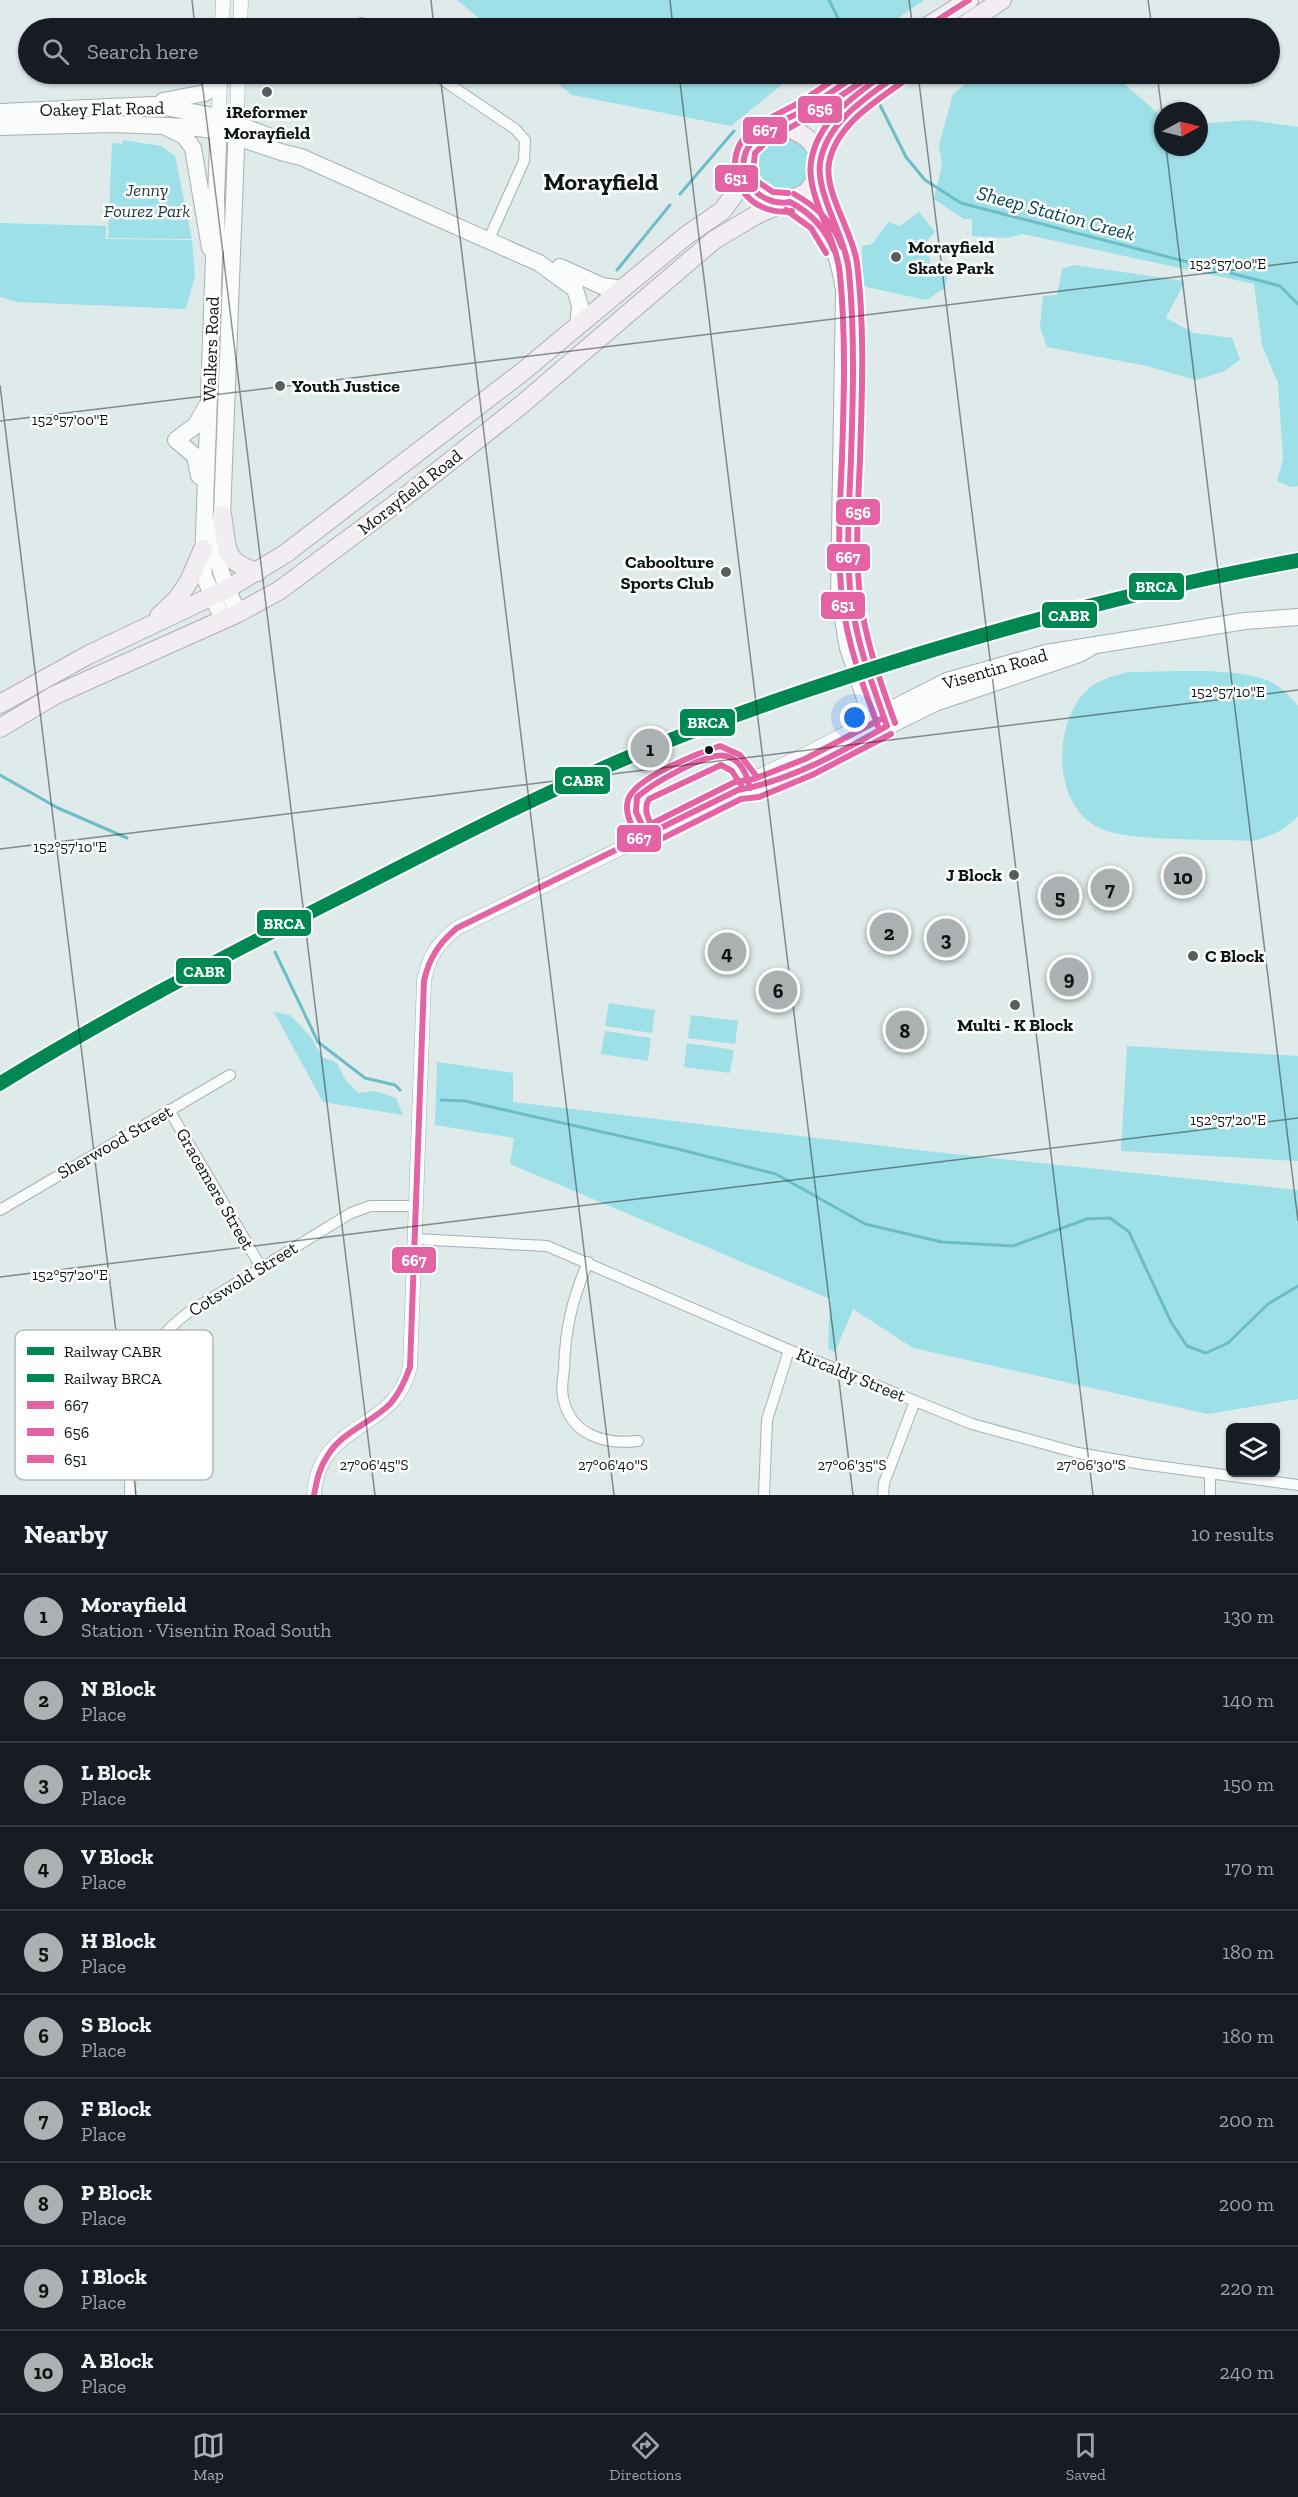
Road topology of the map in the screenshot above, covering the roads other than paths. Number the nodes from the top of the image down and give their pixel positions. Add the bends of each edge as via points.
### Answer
1 (223, 0) edge
2 (241, 0) edge
3 (969, 0) edge
4 (1002, 0) edge
5 (222, 18) edge
6 (240, 18) edge
7 (941, 18) edge
8 (975, 18) edge
9 (213, 84) edge
10 (220, 84) edge
11 (238, 84) edge
12 (449, 84) edge
13 (843, 84) edge
14 (886, 84) edge
15 (154, 105) junction
16 (0, 112) edge
17 (219, 124) junction
18 (164, 126) junction
19 (774, 126) junction
20 (0, 127) edge
21 (236, 129) junction
22 (819, 167) junction
23 (744, 169) junction
24 (787, 203) junction
25 (488, 241) junction
26 (214, 257) junction
27 (539, 263) junction
28 (623, 290) junction
29 (578, 326) junction
30 (209, 400) junction
31 (204, 510) junction
32 (222, 515) junction
33 (203, 549) junction
34 (258, 572) junction
35 (220, 593) junction
36 (230, 617) junction
37 (1298, 617) edge
38 (152, 626) junction
39 (0, 704) edge
40 (879, 723) junction
41 (0, 728) edge
42 (230, 1075) dead end
43 (169, 1110) junction
44 (416, 1206) junction
45 (0, 1210) edge
46 (415, 1239) junction
47 (588, 1262) junction
48 (261, 1268) junction
49 (168, 1330) edge
50 (789, 1350) junction
51 (915, 1401) junction
52 (638, 1441) dead end
53 (1210, 1474) junction
54 (131, 1480) edge
55 (1298, 1485) edge
56 (130, 1495) edge
57 (314, 1495) edge
58 (764, 1495) edge
59 (883, 1495) edge
60 (1210, 1495) edge

1 - 5 street
2 - 6 street
3 - 7 main road
4 - 8 main road
9 - 15 main road via 205,93 170,98
10 - 17 street, Walkers Road
11 - 21 street, Walkers Road
12 - 25 street via 525,140 524,161
13 - 19 main road
14 - 22 main road via 840,123 827,141
15 - 16 main road, Oakey Flat Road
15 - 17 main road, Oakey Flat Road
17 - 18 main road, Oakey Flat Road
17 - 21 main road, Oakey Flat Road
17 - 26 main road, Walkers Road via 218,231
18 - 20 main road, Oakey Flat Road
18 - 26 main road via 184,136 193,148
19 - 22 main road via 805,135 817,151
19 - 23 main road via 751,142
21 - 25 main road, Oakey Flat Road via 289,145 301,157
21 - 32 main road, Walkers Road
22 - 24 main road via 806,193
22 - 40 main road via 848,259 853,398 851,595
23 - 24 main road via 758,195
23 - 28 main road, Morayfield Road via 737,191 722,211 687,235
24 - 36 main road, Morayfield Road via 756,215 714,240 485,434 300,576
24 - 40 main road via 812,215 827,233 844,291 837,574 848,648
25 - 27 main road, Oakey Flat Road
26 - 30 main road, Walkers Road
27 - 28 main road, Oakey Flat Road via 556,265 602,286
27 - 29 main road, Oakey Flat Road via 576,289 580,306
28 - 29 main road, Morayfield Road
29 - 34 main road, Morayfield Road via 349,506
30 - 31 main road, Walkers Road
30 - 31 main road via 196,425 176,440 196,459
31 - 33 main road, Walkers Road
32 - 34 main road via 229,556 242,568
32 - 35 main road, Walkers Road via 218,531
33 - 35 main road, Walkers Road via 204,576
33 - 38 main road via 189,582
34 - 35 main road, Morayfield Road
35 - 36 main road, Walkers Road
35 - 38 main road, Morayfield Road
36 - 41 main road, Morayfield Road via 55,695
37 - 40 main road, Visentin Road via 1245,621 1046,653 964,675 930,689
38 - 39 main road, Morayfield Road via 88,655
40 - 44 street via 809,767 756,788 738,790 457,928 443,939 426,966 424,981
42 - 43 street, Sherwood Street
43 - 45 street, Sherwood Street
43 - 48 street, Gracemere Street
44 - 46 street
44 - 48 street, Cotswold Street via 360,1209
46 - 47 street, Kircaldy Street via 547,1246
46 - 57 street via 411,1360 406,1381 388,1407 340,1439 327,1453
47 - 50 street, Kircaldy Street
47 - 52 street via 574,1295 565,1334 563,1397 573,1421 592,1437 618,1443
48 - 49 street, Cotswold Street
50 - 51 street, Kircaldy Street
50 - 58 street via 766,1420
51 - 53 street, Kircaldy Street via 972,1424 1078,1453
51 - 59 street
53 - 55 street, Kircaldy Street
53 - 60 street
54 - 56 street, Cotswold Street

